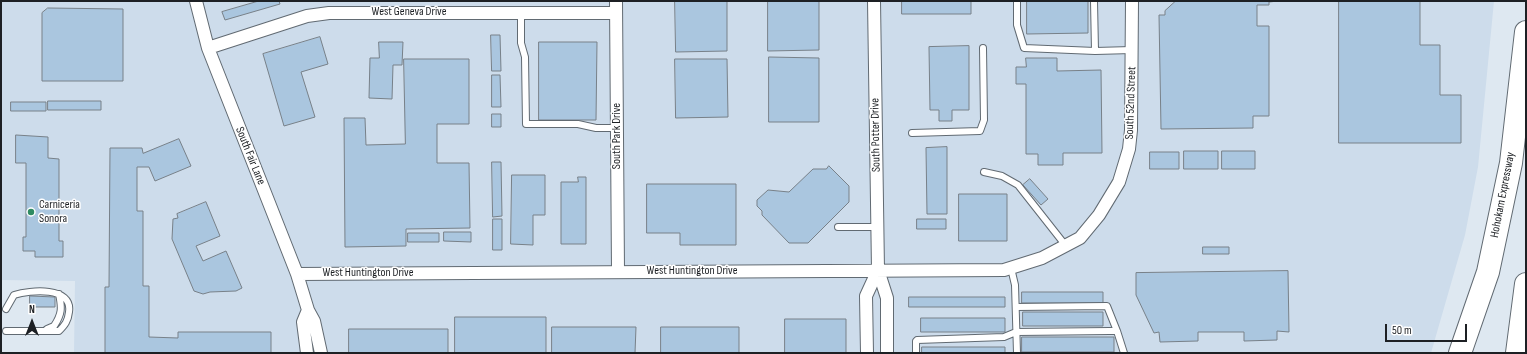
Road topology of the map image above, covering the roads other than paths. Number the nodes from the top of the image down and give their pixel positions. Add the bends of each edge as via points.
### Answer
1 (196, 1) edge
2 (874, 1) edge
3 (1017, 1) edge
4 (1094, 1) edge
5 (1132, 1) edge
6 (616, 7) edge
7 (521, 12) junction
8 (1526, 32) edge
9 (208, 48) junction
10 (983, 48) dead end
11 (1132, 50) junction
12 (1095, 51) junction
13 (617, 128) junction
14 (912, 134) dead end
15 (984, 172) dead end
16 (838, 227) dead end
17 (877, 227) junction
18 (1080, 238) joint
19 (1066, 246) junction
20 (1010, 268) junction
21 (878, 270) junction
22 (618, 271) junction
23 (297, 274) junction
24 (1526, 284) edge
25 (1016, 307) junction
26 (6, 309) dead end
27 (308, 310) junction
28 (6, 331) dead end
29 (1117, 331) junction
30 (1016, 332) junction
31 (307, 353) edge
32 (321, 353) edge
33 (867, 353) edge
34 (887, 353) edge
35 (916, 353) edge
36 (1017, 353) edge
37 (1124, 353) edge
38 (1460, 353) edge
39 (1517, 353) edge

1 - 9 street, South Fair Lane
2 - 17 street, South Potter Drive
3 - 12 lane via 1019,32 1024,48
4 - 12 lane
5 - 11 street, South 52nd Street
6 - 7 street, West Geneva Drive
6 - 13 street, South Park Drive
7 - 9 street, West Geneva Drive via 329,13 307,16
7 - 13 lane via 526,124 578,124 596,128
8 - 38 highway, Hohokam Expressway via 1507,178 1488,272
9 - 23 street, South Fair Lane
10 - 14 lane via 984,120 980,131
11 - 12 lane
11 - 18 street, South 52nd Street via 1131,130 1123,169 1113,193
13 - 22 street, South Park Drive
15 - 19 lane via 1002,176 1018,185
16 - 17 lane
17 - 21 street, South Potter Drive
18 - 19 street, West Huntington Drive
19 - 20 street, West Huntington Drive via 1042,258
20 - 21 street, West Huntington Drive
20 - 25 lane via 1015,285
21 - 22 street, West Huntington Drive
21 - 33 street, South Potter Drive via 866,296
21 - 34 street, South Potter Drive via 887,298
22 - 23 street, West Huntington Drive
23 - 27 street, South Fair Lane
24 - 39 highway
25 - 29 lane via 1107,306
25 - 30 lane
26 - 28 lane via 14,295 23,292 59,294 67,299 70,306 66,324 59,331
27 - 31 street, South Fair Lane via 303,322
27 - 32 street, South Fair Lane via 314,321
29 - 30 lane
29 - 37 lane
30 - 35 lane via 1004,337 917,340
30 - 36 lane

